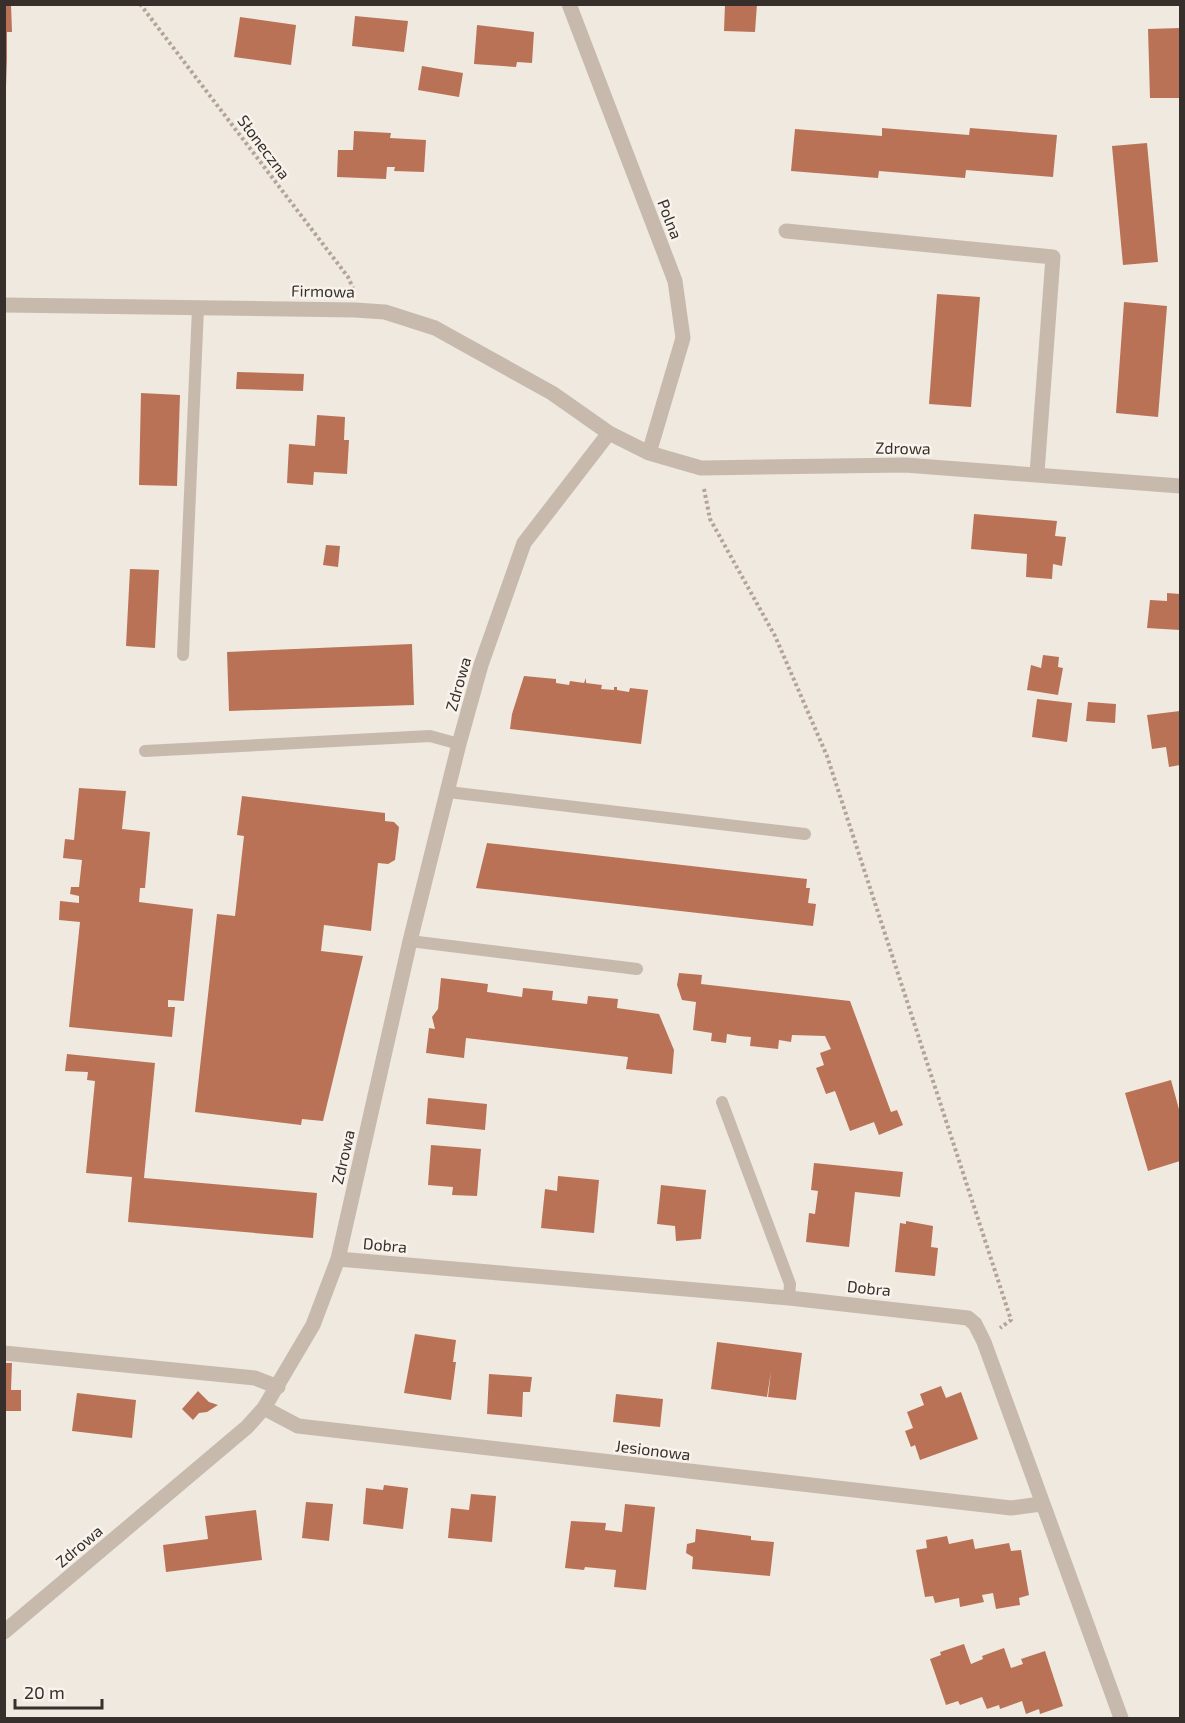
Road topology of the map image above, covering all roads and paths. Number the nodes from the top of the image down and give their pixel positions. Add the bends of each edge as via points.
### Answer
1 (140, 4) edge
2 (569, 4) edge
3 (786, 231) dead end
4 (4, 305) edge
5 (198, 308) junction
6 (355, 310) junction
7 (609, 433) junction
8 (649, 453) junction
9 (701, 468) junction
10 (1037, 473) junction
11 (1180, 486) edge
12 (183, 655) dead end
13 (459, 744) junction
14 (144, 751) dead end
15 (448, 792) junction
16 (805, 834) dead end
17 (410, 941) junction
18 (637, 969) dead end
19 (722, 1102) dead end
20 (338, 1259) junction
21 (789, 1298) junction
22 (984, 1342) junction
23 (4, 1353) edge
24 (278, 1387) junction
25 (264, 1408) junction
26 (1041, 1504) junction
27 (4, 1632) edge
28 (1121, 1719) edge

1 - 6 path, Słoneczna via 348,277 354,290
2 - 8 street, Polna via 675,281 683,338
3 - 10 street via 1053,257
4 - 5 street, Firmowa
5 - 6 street, Firmowa
5 - 12 lane
6 - 7 street, Firmowa via 385,312 435,328 552,393
7 - 8 street, Zdrowa
7 - 13 street, Zdrowa via 524,543 481,665
8 - 9 street, Zdrowa
9 - 10 street, Zdrowa via 905,465
9 - 22 path via 710,519 775,636 827,756 949,1127 1011,1320
10 - 11 street, Zdrowa
13 - 14 lane via 430,736
13 - 15 street, Zdrowa
15 - 16 lane
15 - 17 street, Zdrowa
17 - 18 lane
17 - 20 street, Zdrowa
19 - 21 lane via 790,1284
20 - 21 street, Dobra
20 - 24 street, Zdrowa via 313,1325
21 - 22 street, Dobra via 958,1315 975,1324
22 - 26 street, Dobra
23 - 24 street via 255,1378
24 - 25 street, Zdrowa
25 - 26 street, Jesionowa via 284,1421 310,1427 999,1507
25 - 27 street, Zdrowa via 247,1427
26 - 28 street, Dobra

